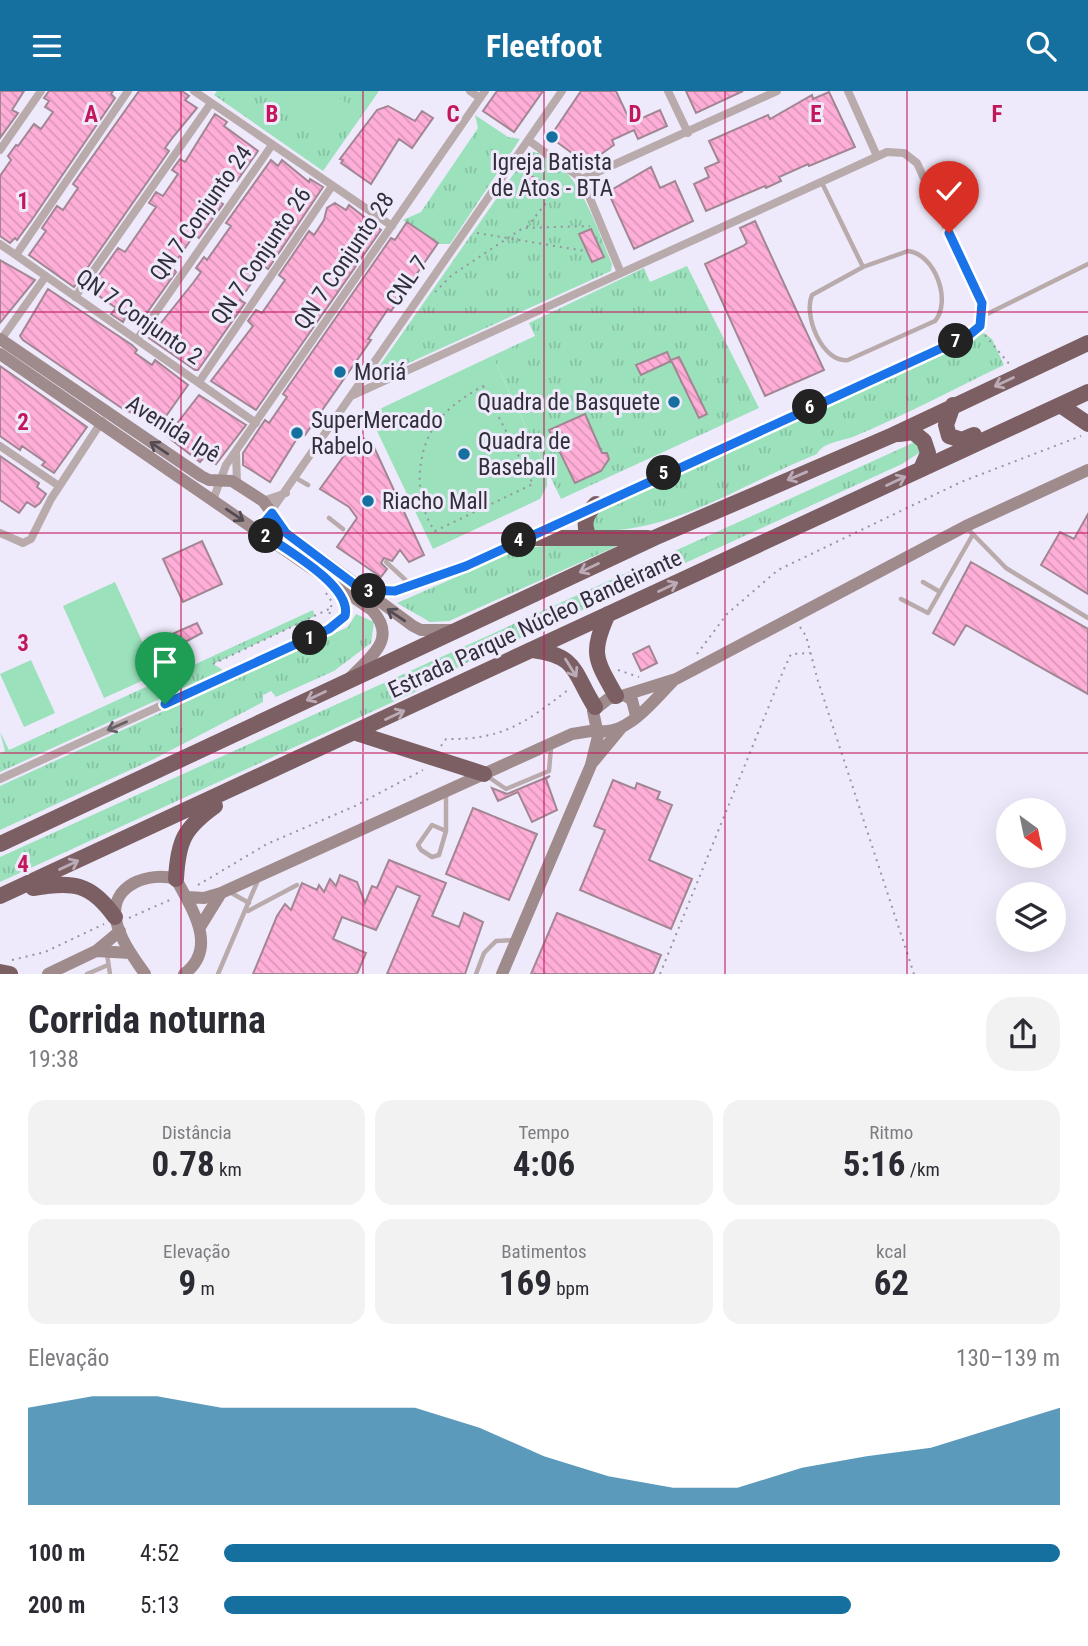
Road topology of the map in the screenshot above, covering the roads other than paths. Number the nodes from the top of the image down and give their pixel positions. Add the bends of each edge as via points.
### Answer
1 (41, 91) edge
2 (128, 91) edge
3 (194, 91) edge
4 (470, 91) edge
5 (562, 91) edge
6 (668, 91) edge
7 (777, 91) edge
8 (848, 91) edge
9 (482, 95) edge
10 (211, 103) junction
11 (688, 134) junction
12 (528, 140) junction
13 (272, 145) junction
14 (0, 150) edge
15 (877, 156) junction
16 (582, 179) junction
17 (822, 182) junction
18 (332, 186) junction
19 (391, 226) junction
20 (0, 244) edge
21 (16, 255) junction
22 (1088, 264) edge
23 (863, 267) junction
24 (621, 273) junction
25 (46, 276) junction
26 (75, 297) junction
27 (984, 316) junction
28 (1088, 337) edge
29 (138, 338) junction
30 (0, 340) edge
31 (1088, 343) edge
32 (1065, 353) junction
33 (0, 354) edge
34 (199, 382) junction
35 (1088, 385) edge
36 (1088, 392) edge
37 (351, 396) junction
38 (953, 405) junction
39 (1060, 405) junction
40 (105, 418) junction
41 (256, 423) junction
42 (1088, 424) edge
43 (893, 435) junction
44 (0, 446) edge
45 (236, 452) junction
46 (1088, 464) edge
47 (920, 469) junction
48 (1082, 472) edge
49 (296, 478) junction
50 (218, 481) junction
51 (237, 484) junction
52 (308, 485) dead end
53 (59, 486) junction
54 (286, 493) junction
55 (213, 500) junction
56 (263, 501) junction
57 (596, 504) junction
58 (272, 513) junction
59 (329, 518) dead end
60 (343, 529) dead end
61 (258, 530) junction
62 (969, 531) junction
63 (0, 533) edge
64 (522, 538) junction
65 (590, 538) junction
66 (654, 538) junction
67 (386, 562) dead end
68 (923, 582) dead end
69 (411, 585) junction
70 (329, 588) junction
71 (362, 590) junction
72 (940, 592) junction
73 (901, 599) dead end
74 (608, 614) junction
75 (1088, 618) edge
76 (460, 630) junction
77 (533, 650) junction
78 (676, 679) junction
79 (345, 683) junction
80 (621, 696) junction
81 (594, 711) junction
82 (636, 716) junction
83 (623, 726) junction
84 (598, 731) junction
85 (356, 733) junction
86 (572, 734) junction
87 (551, 743) junction
88 (591, 765) junction
89 (484, 774) junction
90 (0, 779) edge
91 (244, 785) junction
92 (446, 791) junction
93 (446, 831) junction
94 (0, 844) edge
95 (259, 875) junction
96 (297, 885) dead end
97 (182, 890) junction
98 (223, 891) junction
99 (3, 895) edge
100 (249, 903) junction
101 (247, 911) junction
102 (118, 924) junction
103 (200, 927) junction
104 (516, 940) junction
105 (101, 950) junction
106 (130, 953) junction
107 (108, 965) junction
108 (48, 974) edge
109 (87, 974) edge
110 (110, 974) edge
111 (145, 974) edge
112 (184, 974) edge
113 (218, 974) edge
114 (476, 974) edge
115 (502, 974) edge

1 - 14 street
2 - 21 street
3 - 10 street
4 - 9 street
5 - 12 street, CNL 7
6 - 11 street
7 - 11 street
8 - 15 street
9 - 19 street, QN 7 Conjunto 28
10 - 13 street
10 - 26 street
11 - 16 street
12 - 16 street
12 - 37 street, CNL 7
13 - 18 street
13 - 29 street, QN 7 Conjunto 24
15 - 17 street
15 - 27 street via 904,153 917,163
16 - 24 street
17 - 23 lane
17 - 24 street
18 - 19 street
18 - 34 street, QN 7 Conjunto 26
19 - 41 street, QN 7 Conjunto 28
20 - 21 street, QN 7 Conjunto 2
21 - 25 street, QN 7 Conjunto 2
22 - 27 lane
23 - 23 lane via 819,289 810,300 809,314 826,351 840,361 935,321 943,307 934,272 919,253 901,252
24 - 37 street
25 - 26 street, QN 7 Conjunto 2
25 - 30 street
26 - 29 street, QN 7 Conjunto 2
27 - 57 street via 968,336
28 - 32 highway
29 - 34 street, QN 7 Conjunto 2
30 - 40 street, Avenida Ipê
31 - 32 highway, Estrada Parque Núcleo Bandeirante
32 -> 38 highway, Estrada Parque Núcleo Bandeirante
33 - 40 street, Avenida Ipê
34 - 41 street, QN 7 Conjunto 2
35 - 38 highway via 962,440 952,439 946,429
36 - 39 highway, Estrada Parque Núcleo Bandeirante
37 - 49 street, CNL 7
38 - 43 highway, Estrada Parque Núcleo Bandeirante
39 - 42 highway
39 - 47 highway, Estrada Parque Núcleo Bandeirante
50 -> 40 street, Avenida Ipê via 201,476
40 - 53 street
40 - 55 street, Avenida Ipê
41 - 45 street, QN 7 Conjunto 28
43 - 47 highway via 913,432 924,441 928,459
43 -> 66 highway, Estrada Parque Núcleo Bandeirante
44 - 53 street
45 - 50 street, QN 7 Conjunto 28
45 - 51 street
46 - 48 street
74 -> 47 highway, Estrada Parque Núcleo Bandeirante
48 - 62 street
49 - 52 lane
49 - 54 street, CNL 7
50 - 51 street, Avenida Ipê
50 - 55 street, QN 7 Conjunto 28
51 - 56 street, Avenida Ipê
53 - 63 street via 30,540 9,540
54 - 56 street
54 - 58 street, CNL 7
55 -> 61 street, Avenida Ipê
56 - 58 street, Avenida Ipê
57 - 64 street
57 - 65 highway via 584,524
58 - 61 street, CNL 7
58 - 71 street, Avenida Ipê via 286,533
59 - 60 lane
61 - 70 street, Avenida Ipê
62 - 72 lane
62 - 75 lane via 1006,568
62 - 78 street
64 - 65 highway
64 - 69 street via 466,566
65 - 66 highway
66 -> 76 highway, Estrada Parque Núcleo Bandeirante
67 - 69 lane
68 - 72 lane
69 - 71 street via 395,591
70 - 79 street, Avenida Ipê via 372,610 384,628 377,649
70 -> 90 street via 347,607 341,621 329,629
76 -> 71 street, Avenida Ipê via 421,630
72 - 73 lane via 928,613
74 - 77 highway, Estrada Parque Núcleo Bandeirante
74 - 80 highway via 596,645 603,670
76 - 79 highway, Estrada Parque Núcleo Bandeirante
77 -> 81 highway via 570,662
85 -> 77 highway, Estrada Parque Núcleo Bandeirante
78 - 80 street
78 - 82 street
79 -> 94 highway, Estrada Parque Núcleo Bandeirante
80 - 81 street
80 - 82 street via 632,700
81 - 84 street
81 - 86 street
82 - 83 street
83 - 84 street
83 - 88 street
84 - 86 street
84 - 88 street
85 - 89 highway
85 - 91 highway, Estrada Parque Núcleo Bandeirante
86 - 87 street
87 - 89 street
87 - 89 lane via 548,771 506,789
88 - 104 street
89 - 92 street
91 - 97 highway via 188,828 180,846
99 -> 91 highway, Estrada Parque Núcleo Bandeirante
92 - 93 lane
92 - 95 street
93 - 93 lane via 439,855 432,857 421,850 418,845 432,825
95 - 98 street
95 - 100 lane
96 - 101 lane
97 - 98 street via 204,898
97 - 102 street via 153,876 134,883 120,898
97 - 103 street
98 - 100 lane
98 - 103 street
99 - 102 highway via 71,884 94,893
100 - 101 lane
101 - 113 lane
102 - 105 street
102 - 106 street
103 - 112 street via 201,953
104 - 114 lane via 496,941 484,953
104 - 115 street
105 - 106 street
105 - 107 lane
105 - 108 street
106 - 111 street
107 - 109 lane
107 - 110 lane

